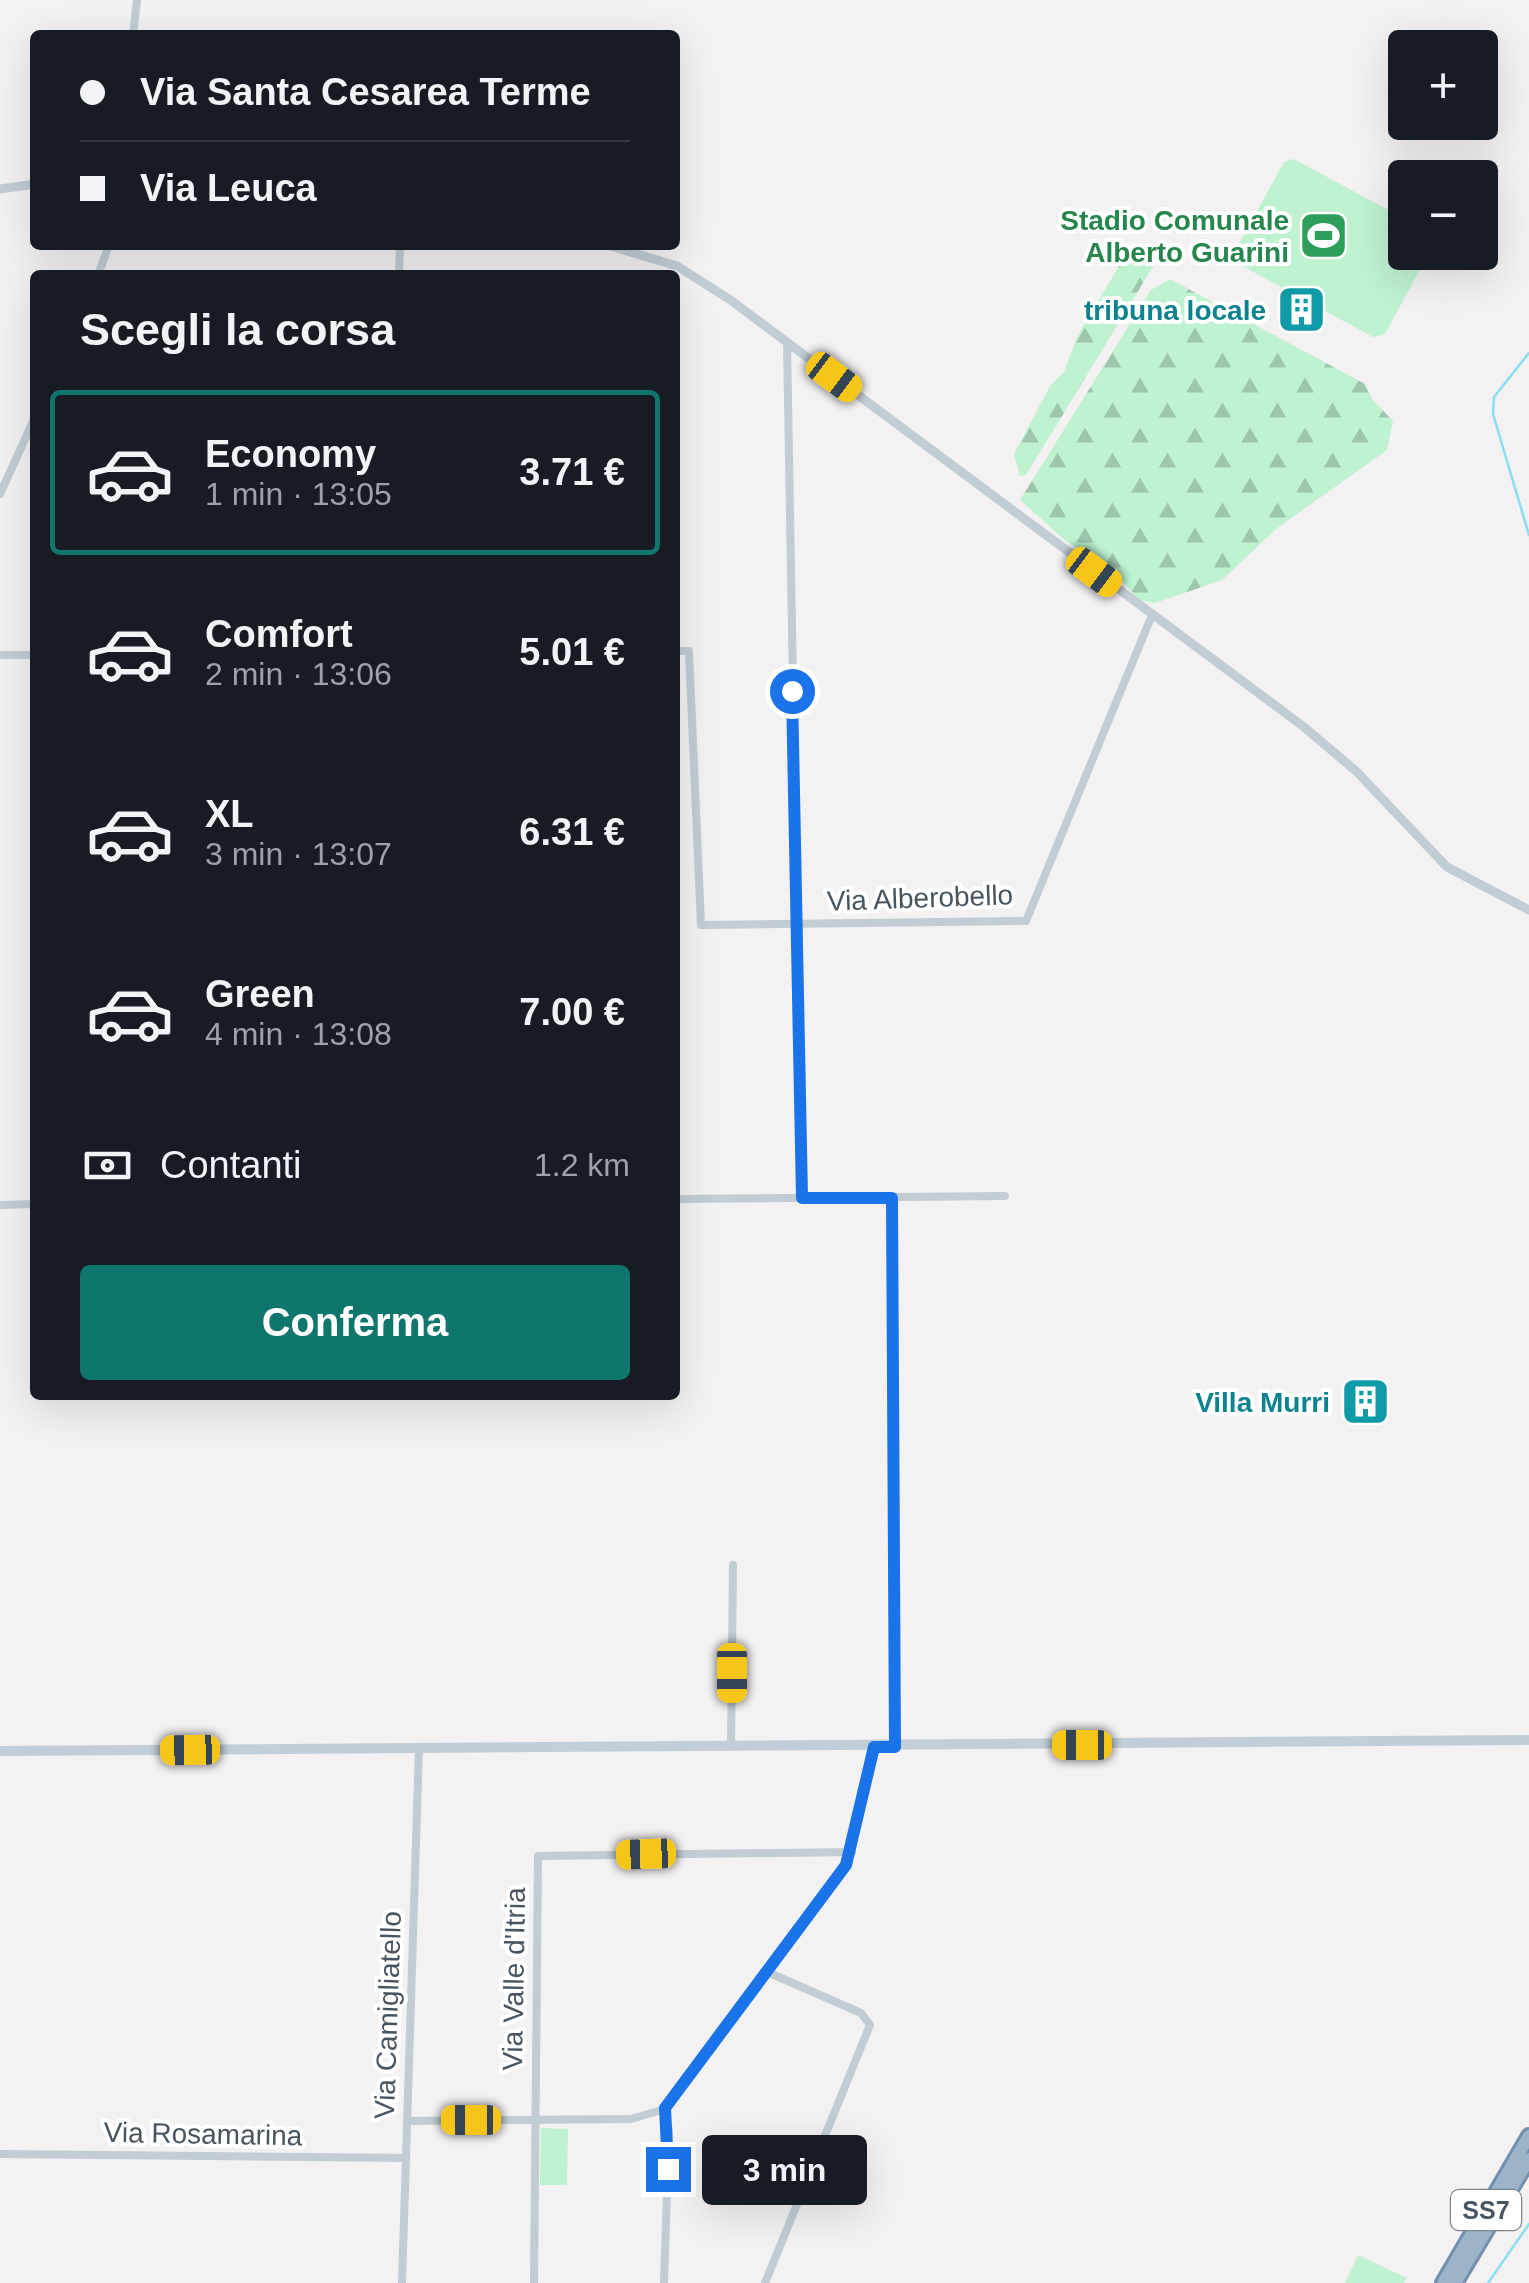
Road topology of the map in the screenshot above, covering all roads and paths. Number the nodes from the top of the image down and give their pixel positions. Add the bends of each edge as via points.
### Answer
1 (137, 0) edge
2 (134, 30) edge
3 (30, 185) edge
4 (0, 189) edge
5 (624, 250) edge
6 (787, 342) junction
7 (30, 427) edge
8 (0, 494) edge
9 (1152, 615) junction
10 (680, 651) edge
11 (0, 655) edge
12 (30, 655) edge
13 (1529, 910) edge
14 (796, 924) junction
15 (1005, 1196) dead end
16 (802, 1198) junction
17 (892, 1198) junction
18 (680, 1199) edge
19 (30, 1204) edge
20 (0, 1205) edge
21 (733, 1566) dead end
22 (1529, 1740) edge
23 (732, 1744) junction
24 (874, 1747) junction
25 (895, 1747) junction
26 (419, 1748) junction
27 (0, 1751) edge
28 (852, 1852) junction
29 (765, 1971) junction
30 (665, 2108) junction
31 (407, 2120) junction
32 (536, 2120) junction
33 (1529, 2136) edge
34 (0, 2154) edge
35 (406, 2158) junction
36 (1529, 2159) edge
37 (402, 2283) edge
38 (534, 2283) edge
39 (664, 2283) edge
40 (765, 2283) edge
41 (1443, 2283) edge
42 (1455, 2283) edge

1 - 2 street
3 - 4 street
5 - 6 street via 677,266
6 - 9 street
6 - 14 street
7 - 8 street
9 - 13 street via 1333,750 1447,868
9 - 14 street, Via Alberobello via 1026,920
10 - 14 street, Via Alberobello via 690,651 701,925
11 - 12 street
14 - 16 street
15 - 17 street
16 - 17 street
16 - 18 street
17 - 25 street
19 - 20 street
21 - 23 street
22 - 25 main road
23 - 24 main road
23 - 26 main road
24 - 25 main road
24 - 28 street
26 - 27 main road
26 - 31 street, Via Camigliatello
28 - 29 street
28 - 32 street, Via Valle d'Itria via 538,1856
29 - 30 street
29 - 40 street via 861,2014 870,2025
30 - 32 street via 630,2119
30 - 39 street
31 - 32 street
31 - 35 street, Via Camigliatello
32 - 38 street, Via Valle d'Itria
33 - 41 highway, SS7
34 - 35 street, Via Rosamarina
35 - 37 street, Via Camigliatello
36 - 42 highway, SS7

